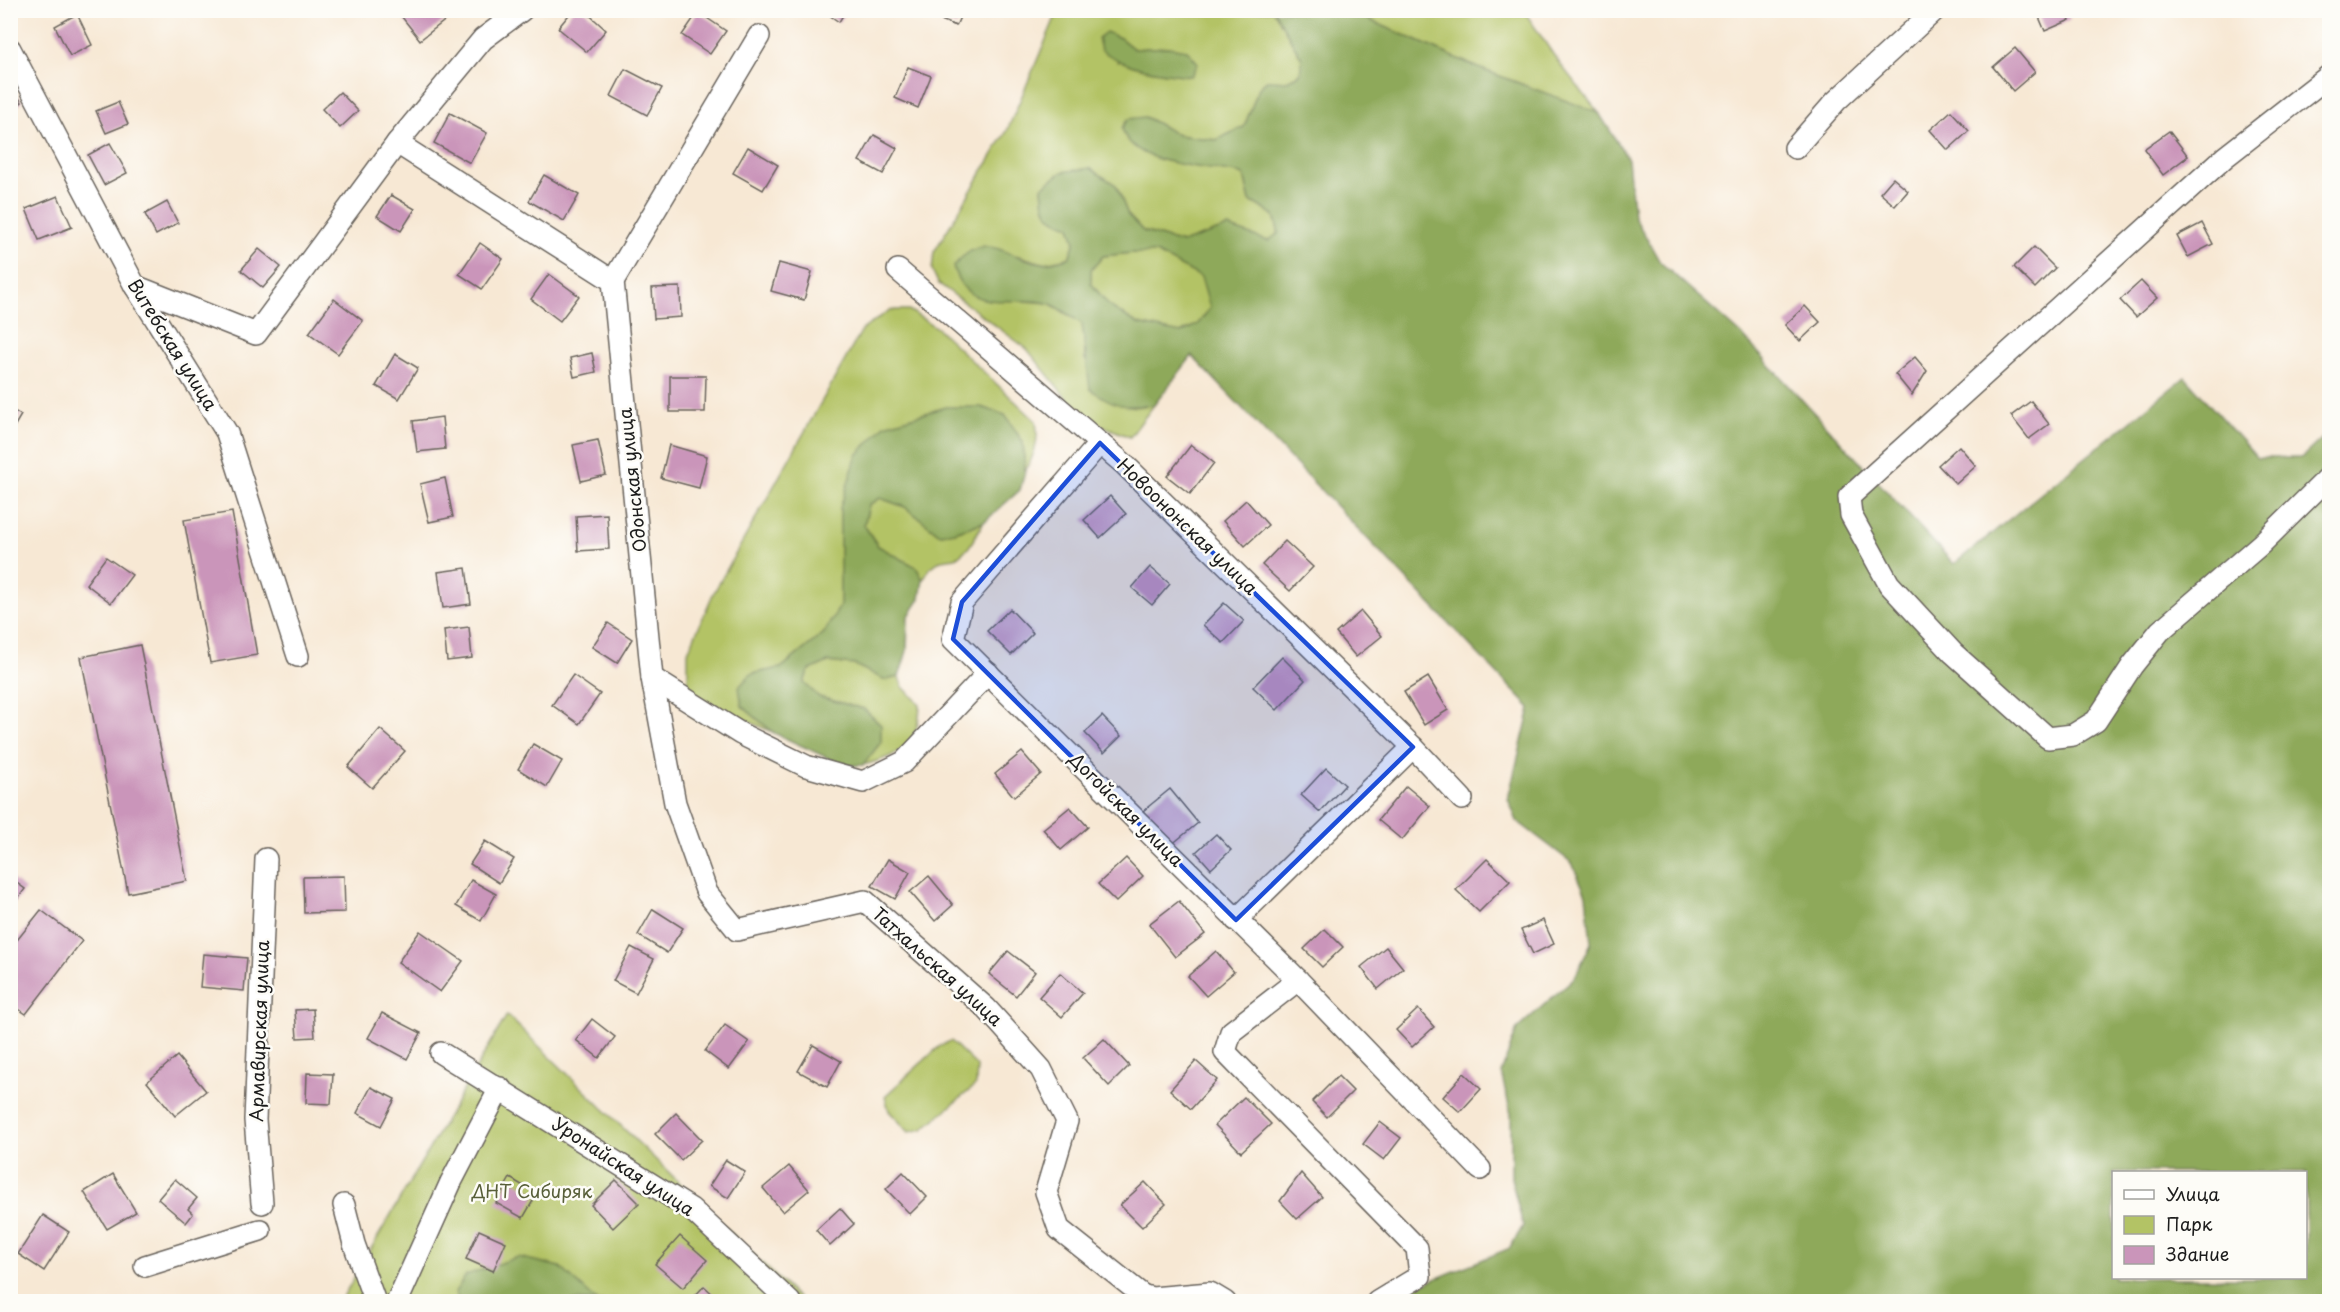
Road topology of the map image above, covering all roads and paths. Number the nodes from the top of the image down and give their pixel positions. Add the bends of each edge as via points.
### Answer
1 (522, 10) edge
2 (1935, 10) edge
3 (759, 36) dead end
4 (10, 49) edge
5 (2330, 75) edge
6 (397, 143) junction
7 (1796, 148) dead end
8 (898, 270) dead end
9 (613, 281) junction
10 (135, 285) junction
11 (1100, 443) junction
12 (2330, 476) edge
13 (298, 656) dead end
14 (988, 673) junction
15 (652, 678) junction
16 (1413, 747) junction
17 (1462, 799) dead end
18 (266, 859) dead end
19 (1236, 920) junction
20 (1298, 980) junction
21 (441, 1053) dead end
22 (500, 1088) junction
23 (1480, 1169) dead end
24 (262, 1203) dead end
25 (344, 1205) dead end
26 (260, 1230) dead end
27 (145, 1266) dead end
28 (1148, 1299) edge
29 (375, 1302) edge
30 (397, 1302) edge
31 (790, 1302) edge
32 (1225, 1302) edge
33 (1377, 1302) edge

1 - 6 street via 483,39
2 - 7 street via 1836,101
3 - 9 street
4 - 10 street, Витебская улица
5 - 12 street via 2225,157 1850,497 1851,515 1889,584 1953,653 2048,738 2073,735 2096,721 2160,631 2261,544
6 - 9 street
6 - 10 street via 255,334
8 - 11 street, Новоононская улица
9 - 15 street, Одонская улица
10 - 13 street, Витебская улица via 227,433
11 - 14 street, Догойская улица via 962,602 953,639
11 - 16 street, Новоононская улица
14 - 15 street via 904,762 863,782 806,766
14 - 19 street, Догойская улица
15 - 28 street, Татхальская улица via 675,803 707,893 738,930 865,901 986,1008 1041,1069 1067,1121 1046,1192 1059,1229
16 - 17 street, Новоононская улица
16 - 19 street
18 - 24 street, Армавирская улица via 255,1120
19 - 20 street, Догойская улица
20 - 23 street, Догойская улица
20 - 33 street via 1231,1032 1225,1052 1417,1248 1420,1276
21 - 22 street, Уронайская улица
22 - 30 street via 451,1182
22 - 31 street, Уронайская улица via 691,1209
25 - 29 street
26 - 27 street
28 - 32 street via 1210,1293

